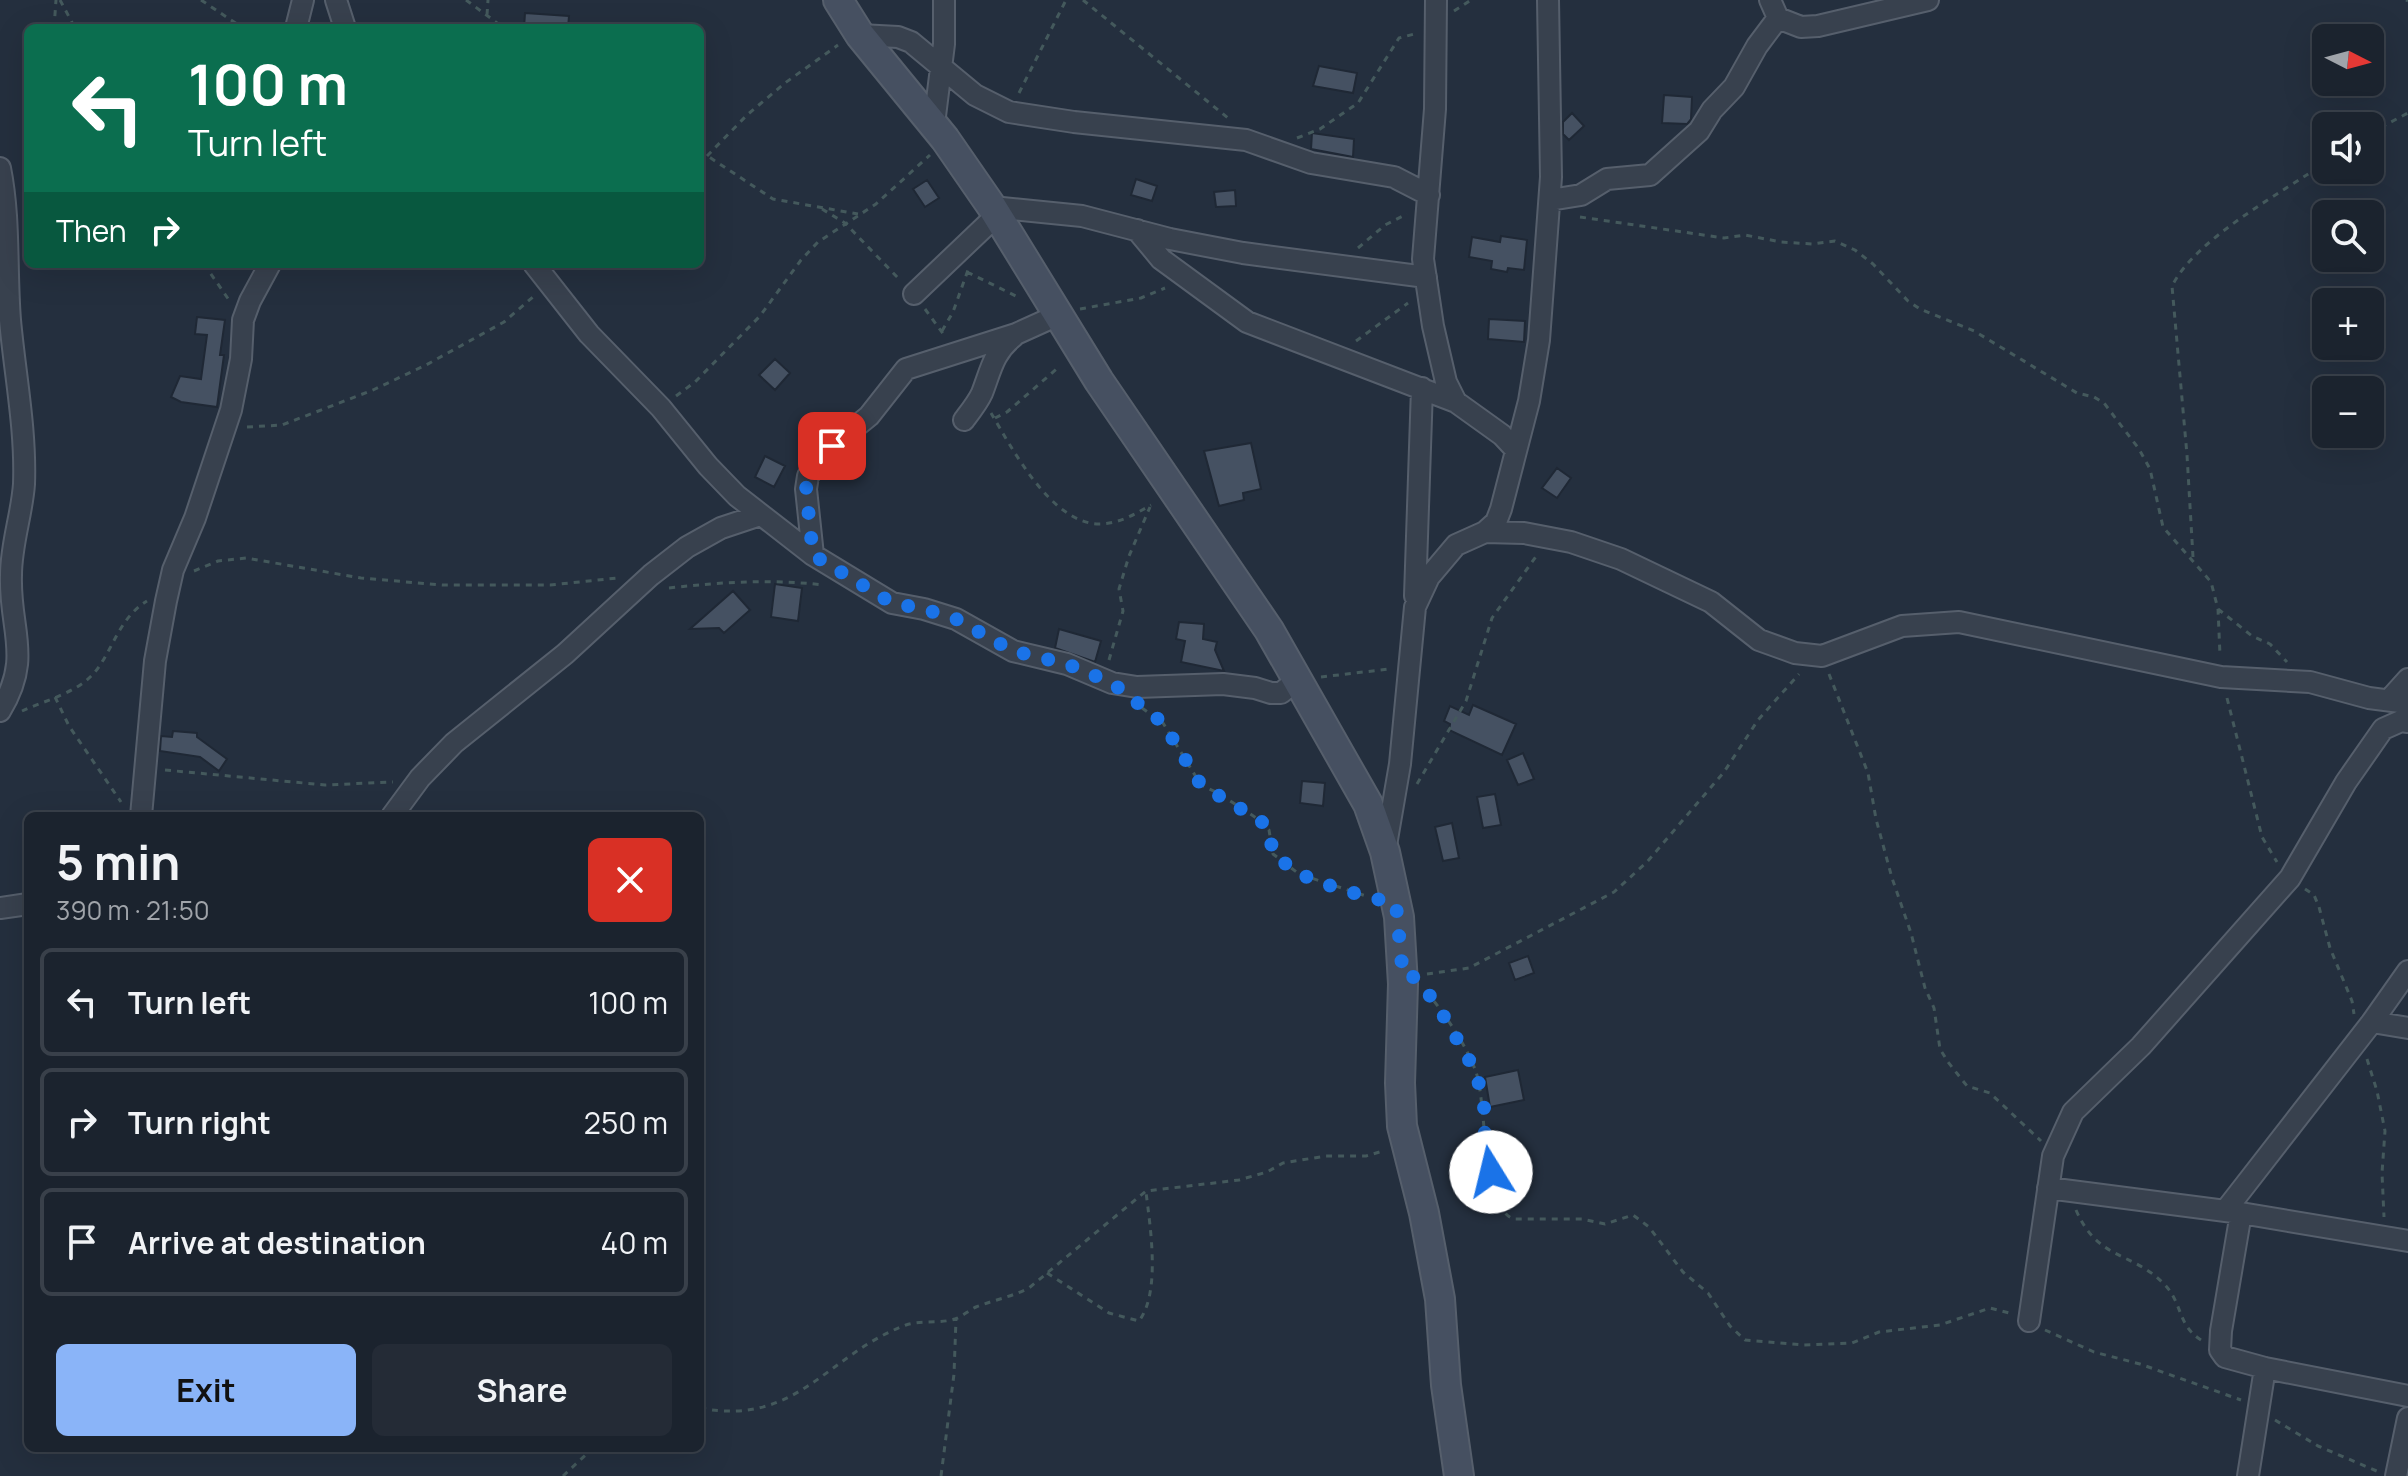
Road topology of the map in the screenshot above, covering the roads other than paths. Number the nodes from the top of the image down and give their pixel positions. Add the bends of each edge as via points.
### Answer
1 (303, 0) edge
2 (336, 0) edge
3 (838, 0) edge
4 (944, 0) edge
5 (1436, 0) edge
6 (1548, 0) edge
7 (1928, 0) edge
8 (1889, 4) edge
9 (1774, 9) edge
10 (297, 24) edge
11 (344, 24) edge
12 (859, 33) junction
13 (941, 68) junction
14 (940, 131) junction
15 (0, 168) edge
16 (1428, 199) junction
17 (1549, 206) junction
18 (995, 211) junction
19 (1137, 230) junction
20 (268, 268) edge
21 (537, 268) edge
22 (1427, 283) junction
23 (914, 294) dead end
24 (1054, 309) junction
25 (1016, 334) junction
26 (1422, 388) junction
27 (1456, 402) junction
28 (964, 420) dead end
29 (1515, 449) junction
30 (760, 515) junction
31 (1485, 532) junction
32 (813, 555) junction
33 (1415, 607) junction
34 (2408, 679) edge
35 (1297, 680) junction
36 (2399, 701) edge
37 (8, 712) edge
38 (2408, 722) edge
39 (141, 812) edge
40 (395, 812) edge
41 (1385, 852) junction
42 (24, 905) edge
43 (0, 908) edge
44 (2408, 971) edge
45 (2372, 1022) junction
46 (2408, 1028) edge
47 (2055, 1189) junction
48 (2233, 1212) junction
49 (2408, 1241) edge
50 (2029, 1321) road end
51 (2265, 1368) junction
52 (2408, 1396) edge
53 (2408, 1418) edge
54 (1459, 1476) edge
55 (2248, 1476) edge
56 (2396, 1476) edge

1 - 10 street
2 - 11 street
3 - 12 street
4 - 13 street
5 - 16 street
6 - 17 street
7 - 8 street
8 - 9 street via 1801,27
9 - 17 street via 1734,87 1699,131 1650,175 1607,179
12 - 13 street via 911,42
12 - 14 street
13 - 14 street
13 - 16 street via 975,95 1009,112 1246,140 1311,163 1394,177
14 - 18 street
15 - 37 street via 25,448 11,576 19,656
16 - 22 street via 1423,259
17 - 29 street via 1539,340
18 - 19 street via 1082,216
18 - 23 street
18 - 24 street
19 - 22 street
19 - 26 street via 1161,259 1247,322
20 - 39 street via 243,320 241,359 225,429 169,586 155,661
21 - 30 street via 708,466
22 - 27 street via 1446,382
24 - 25 street
24 - 35 street
25 - 28 street via 995,357 981,395
25 - 32 street via 906,369 869,416 824,455 808,476 806,489
26 - 27 street
26 - 33 street
27 - 29 street
29 - 31 street via 1499,517
30 - 32 street
30 - 40 street via 721,528 651,575 565,654 454,743
31 - 33 street via 1456,545 1429,577
31 - 36 street via 1524,533 1609,555 1711,602 1759,640 1819,656 1902,626 1959,622 2221,677 2304,681
32 - 35 street via 892,603 956,619 1013,651 1108,681 1137,687 1223,684 1281,693
33 - 41 street via 1400,764
34 - 36 street
35 - 41 street via 1368,804
38 - 47 street via 2383,729 2290,878 2141,1046 2073,1112 2053,1156
41 - 54 street via 1408,976 1402,1126 1440,1299
42 - 43 street
44 - 45 street
45 - 46 street
45 - 48 street
47 - 48 street
47 - 50 street
48 - 49 street
48 - 51 street via 2220,1350 2225,1357
51 - 52 street
51 - 55 street
53 - 56 street

